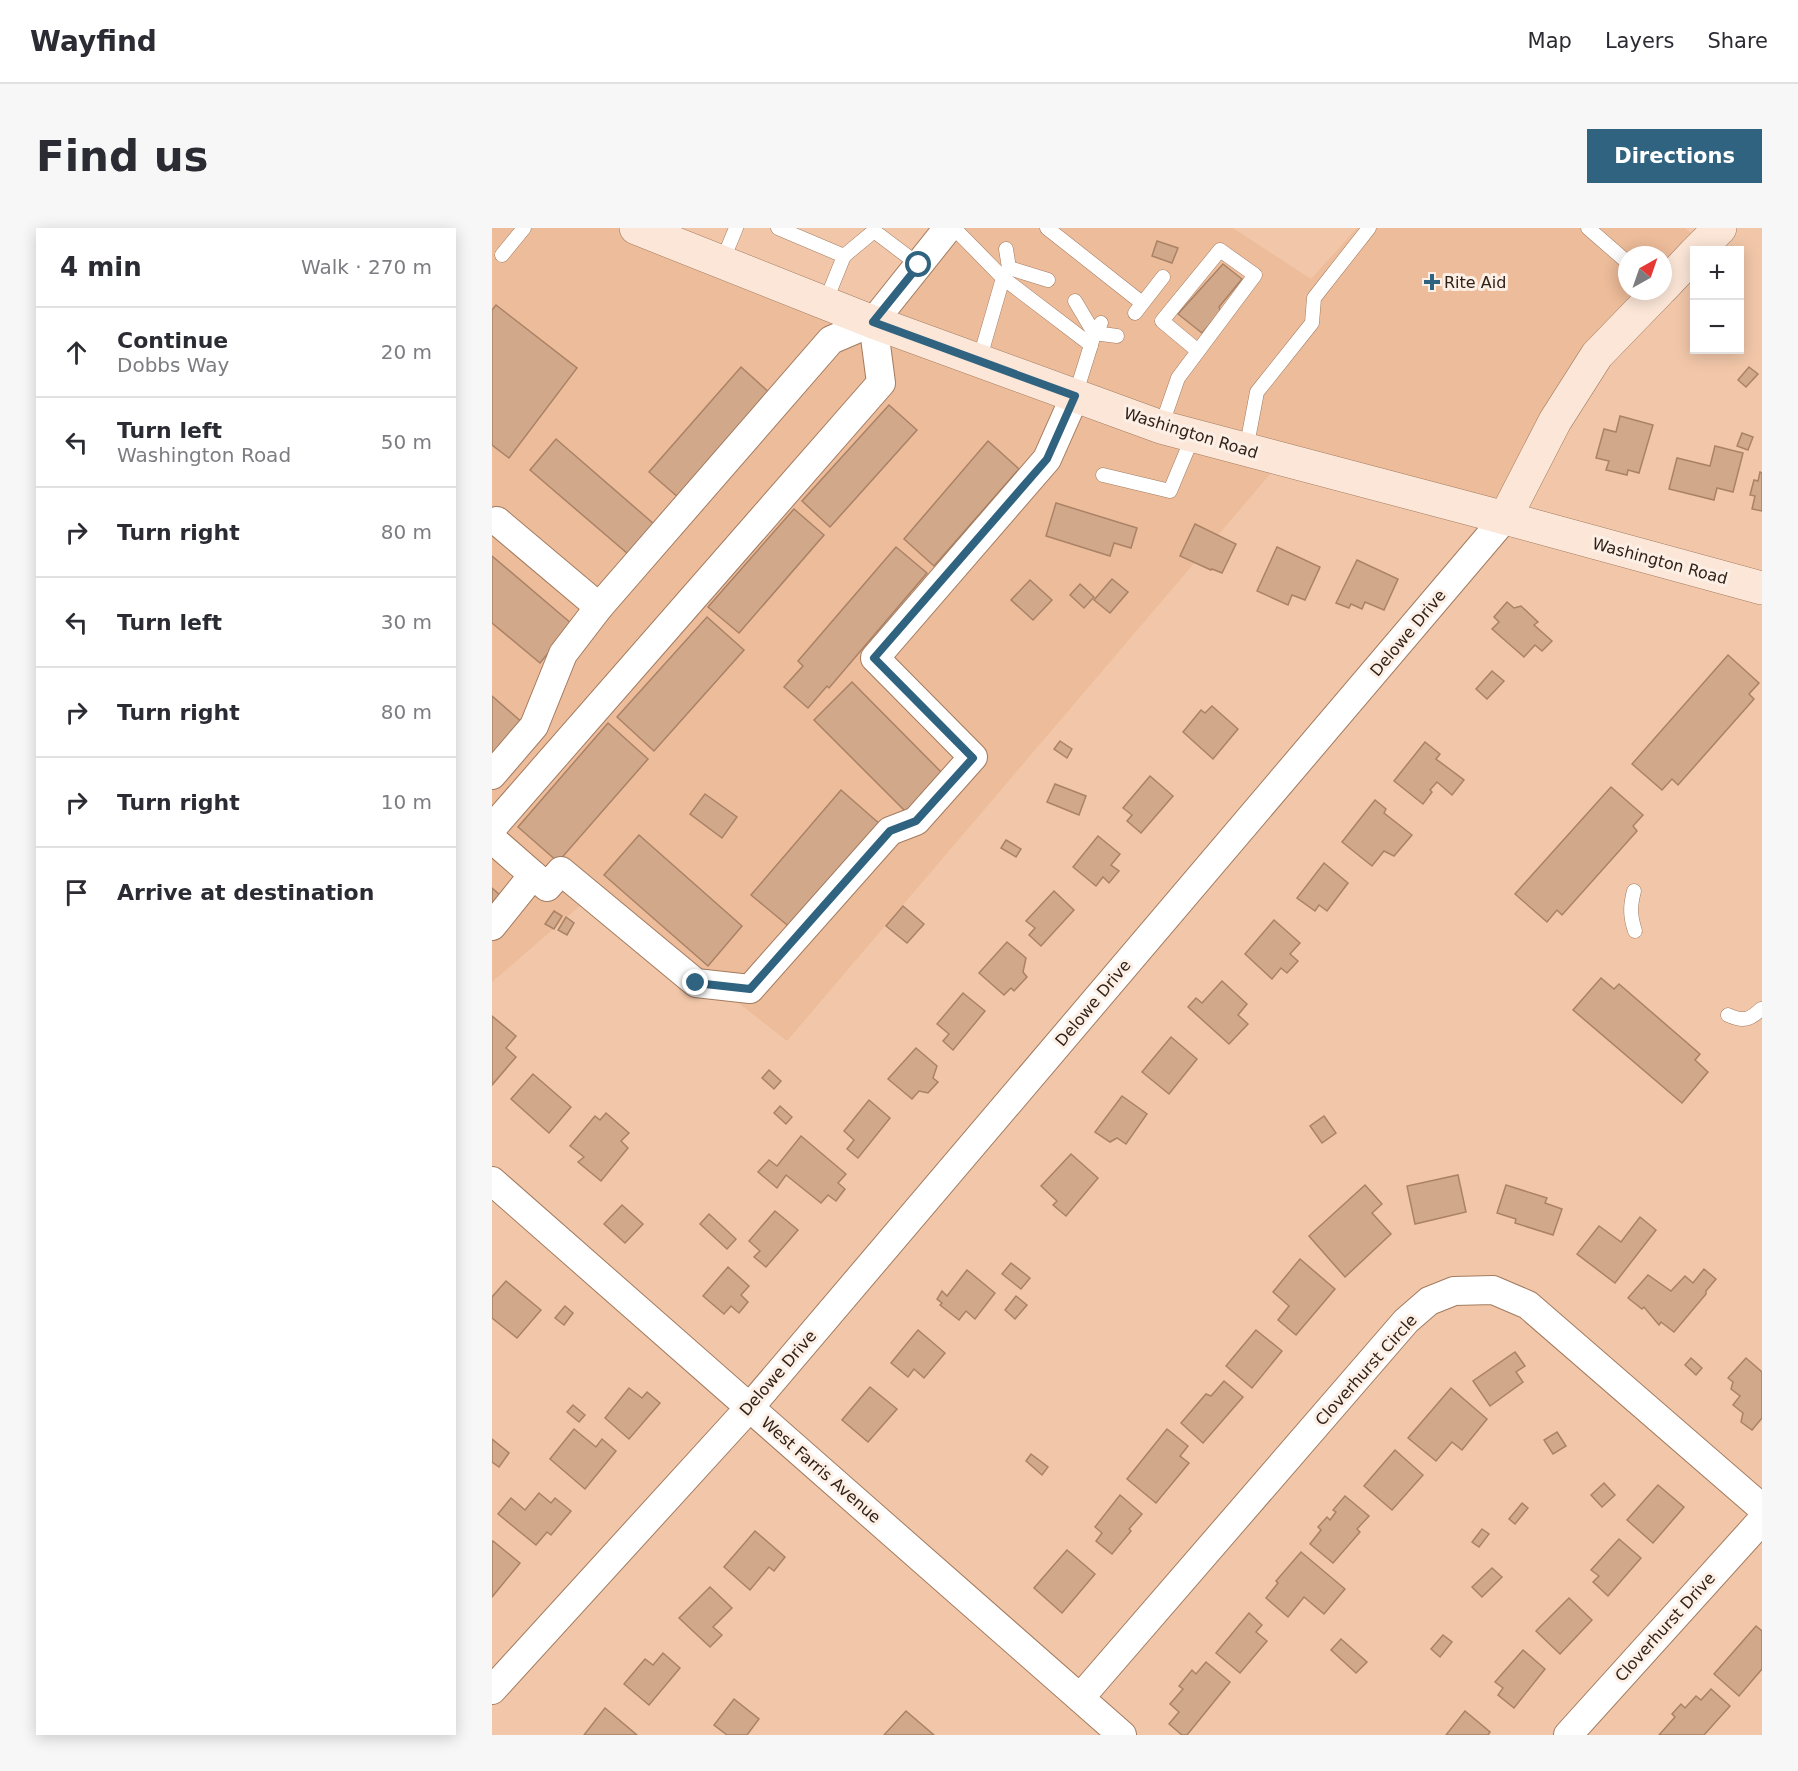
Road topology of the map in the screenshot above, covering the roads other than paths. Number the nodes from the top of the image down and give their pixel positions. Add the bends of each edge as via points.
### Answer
1 (524, 228) edge
2 (636, 228) edge
3 (736, 228) edge
4 (778, 228) edge
5 (817, 228) edge
6 (948, 228) edge
7 (954, 228) edge
8 (1369, 228) edge
9 (1588, 228) edge
10 (1720, 228) edge
11 (875, 230) edge
12 (1046, 233) edge
13 (811, 242) junction
14 (1702, 246) edge
15 (1006, 249) dead end
16 (1618, 254) edge
17 (502, 255) dead end
18 (844, 256) junction
19 (1690, 259) edge
20 (722, 262) junction
21 (1023, 263) dead end
22 (919, 265) junction
23 (1006, 273) junction
24 (1162, 277) dead end
25 (1672, 278) edge
26 (1048, 280) dead end
27 (1650, 300) edge
28 (1076, 301) dead end
29 (825, 303) junction
30 (873, 322) junction
31 (1095, 333) junction
32 (1118, 336) dead end
33 (1198, 351) junction
34 (979, 361) junction
35 (1075, 396) junction
36 (1161, 427) junction
37 (1193, 436) junction
38 (1246, 450) junction
39 (1103, 475) dead end
40 (1506, 518) junction
41 (497, 521) dead end
42 (1758, 588) edge
43 (599, 607) junction
44 (492, 775) edge
45 (492, 828) edge
46 (492, 839) edge
47 (533, 875) junction
48 (1634, 891) dead end
49 (492, 926) edge
50 (1635, 931) dead end
51 (1761, 1009) edge
52 (1728, 1016) dead end
53 (492, 1180) edge
54 (750, 1407) junction
55 (1762, 1508) edge
56 (1762, 1520) edge
57 (492, 1690) edge
58 (1080, 1698) junction
59 (1122, 1735) edge
60 (1568, 1735) edge

1 - 17 lane
2 - 20 street, Washington Road
3 - 20 lane
4 - 13 lane
5 - 13 lane
6 - 22 street
7 - 23 lane
8 - 38 lane via 1314,298 1312,323 1257,392
9 - 16 lane
10 - 14 street
11 - 18 lane
11 - 22 lane
12 - 24 lane via 1139,308
13 - 18 lane
15 - 23 lane
18 - 29 lane
19 - 25 street
20 - 29 street, Washington Road
21 - 23 lane
22 - 30 street
23 - 26 lane
23 - 31 lane
23 - 34 lane
27 - 40 street, Delowe Drive via 1597,354 1555,421
28 - 31 lane
29 - 30 street, Washington Road
30 - 34 street, Washington Road
30 - 43 street via 831,339
30 - 45 street via 881,383
31 - 32 lane
31 - 35 lane
33 - 33 lane via 1255,275 1220,250 1162,321
33 - 36 lane via 1178,378
34 - 35 street, Washington Road
35 - 36 street, Washington Road
35 - 47 street via 1047,459 874,658 973,758 916,821 890,831 750,989 696,983 561,871 547,887
36 - 37 street, Washington Road
37 - 38 street, Washington Road
37 - 39 lane via 1170,491
38 - 40 street, Washington Road
40 - 42 street, Washington Road
40 - 54 street, Delowe Drive
41 - 43 street
43 - 44 street via 563,654 534,726
46 - 47 street
47 - 49 street
48 - 50 lane via 1630,911
51 - 52 lane via 1740,1021
53 - 54 street, West Farris Avenue
54 - 57 street, Delowe Drive
54 - 58 street, West Farris Avenue
55 - 58 street, Cloverhurst Circle via 1528,1305 1493,1290 1454,1291 1429,1301 1406,1321
56 - 60 street, Cloverhurst Drive
58 - 59 street, West Farris Avenue

